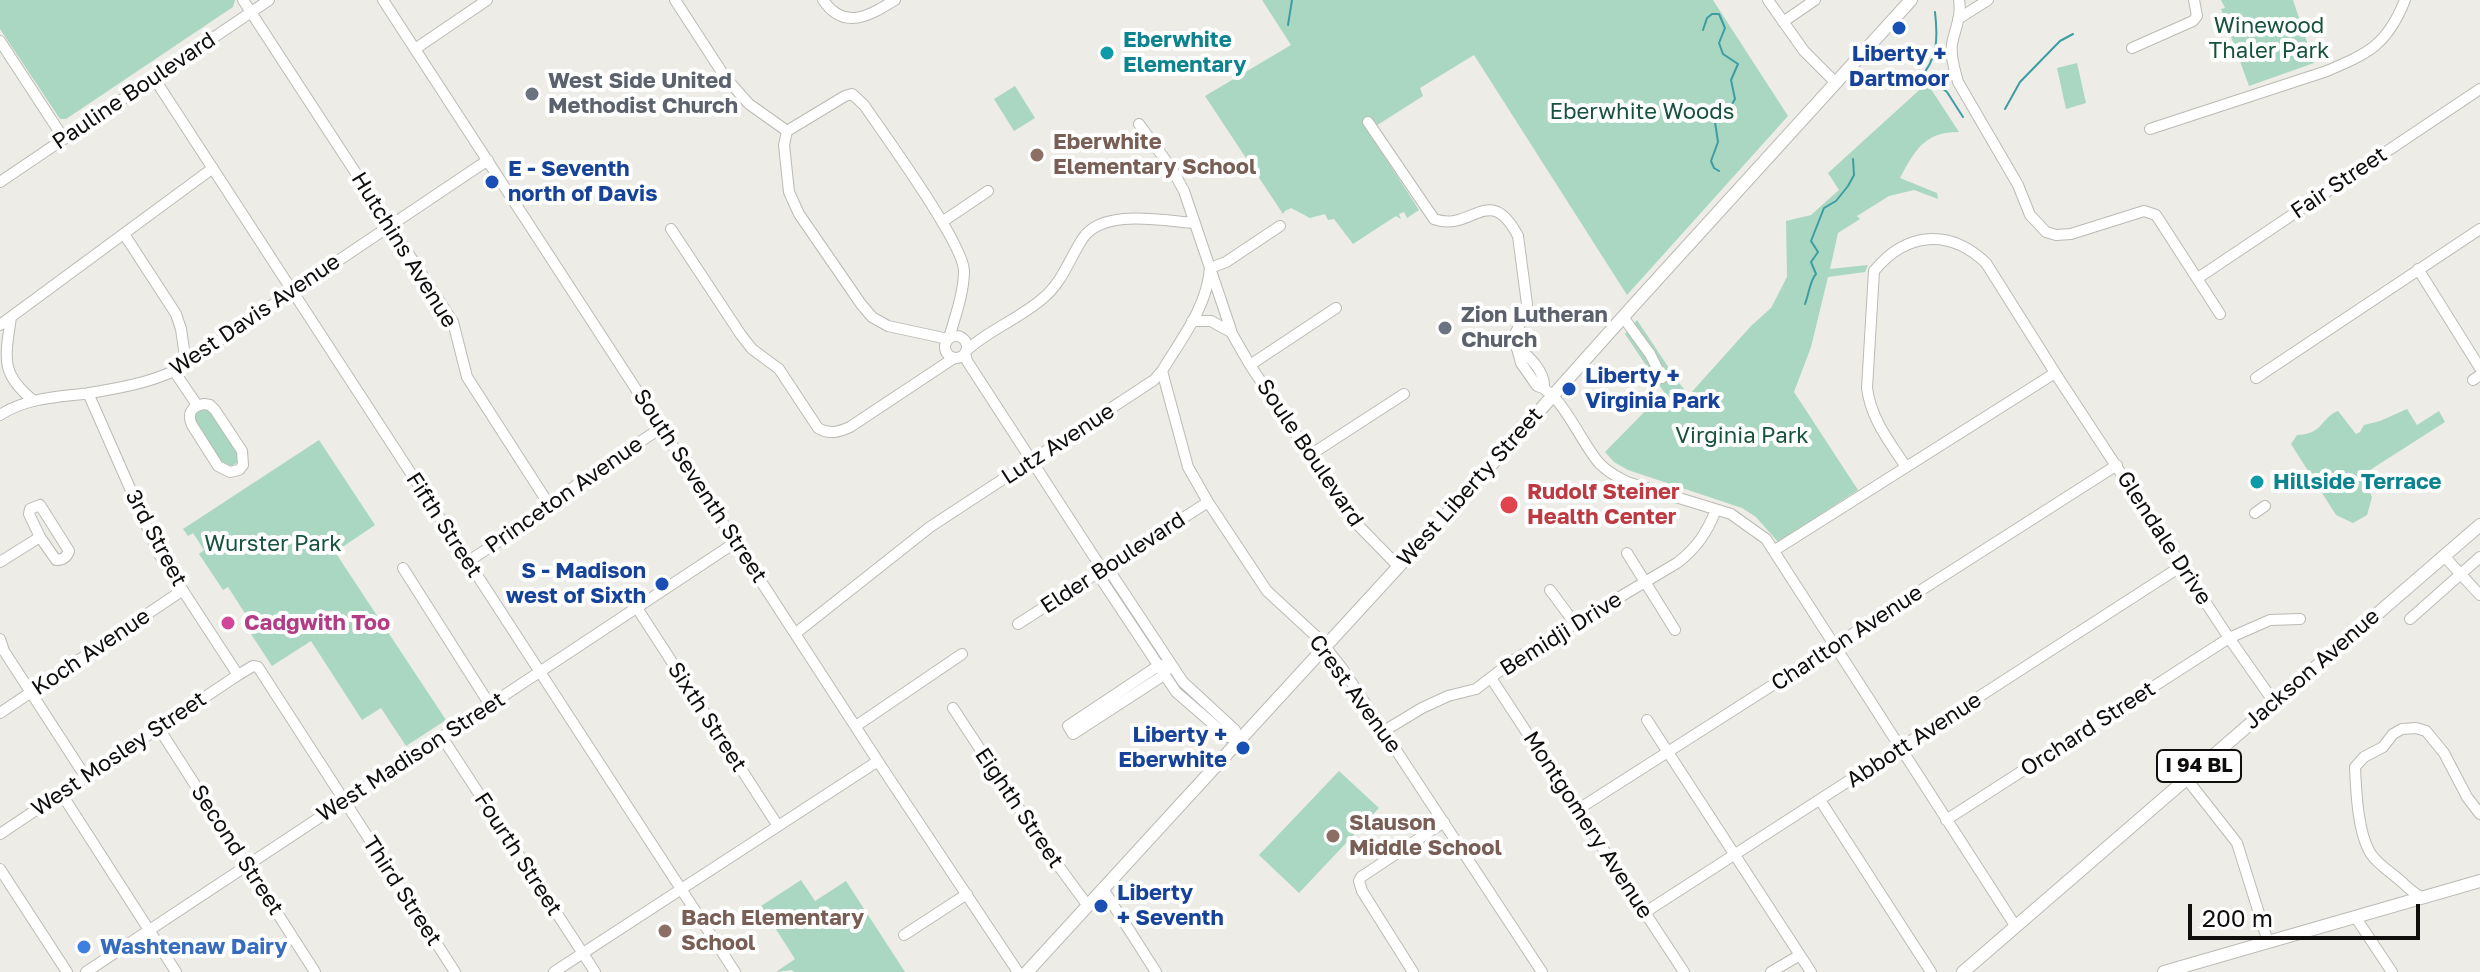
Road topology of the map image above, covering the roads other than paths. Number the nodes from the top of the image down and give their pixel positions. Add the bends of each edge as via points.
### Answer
1 (243, 0) edge
2 (269, 0) edge
3 (383, 0) edge
4 (487, 0) edge
5 (675, 0) edge
6 (823, 0) edge
7 (895, 0) edge
8 (1768, 0) edge
9 (1815, 0) edge
10 (1911, 0) edge
11 (1959, 0) edge
12 (1988, 0) edge
13 (2194, 0) edge
14 (2405, 0) edge
15 (251, 12) junction
16 (1958, 19) junction
17 (1783, 22) junction
18 (0, 41) edge
19 (2132, 48) dead end
20 (415, 49) junction
21 (154, 78) junction
22 (1835, 82) junction
23 (2480, 89) edge
24 (1368, 122) dead end
25 (1139, 124) dead end
26 (2150, 129) dead end
27 (787, 131) junction
28 (64, 139) junction
29 (488, 160) junction
30 (213, 168) junction
31 (0, 182) edge
32 (988, 191) dead end
33 (942, 222) junction
34 (1195, 223) junction
35 (389, 226) junction
36 (1280, 226) dead end
37 (671, 229) dead end
38 (2480, 229) edge
39 (124, 234) junction
40 (1210, 268) junction
41 (2418, 269) junction
42 (2198, 278) junction
43 (292, 290) junction
44 (1336, 308) dead end
45 (2220, 314) dead end
46 (11, 317) junction
47 (1623, 317) junction
48 (1192, 321) junction
49 (0, 325) edge
50 (1231, 332) junction
51 (957, 350) junction
52 (186, 363) junction
53 (2, 365) edge
54 (1250, 365) junction
55 (2480, 368) edge
56 (174, 371) junction
57 (1162, 371) junction
58 (2055, 373) junction
59 (1662, 378) dead end
60 (2256, 378) dead end
61 (1548, 392) junction
62 (88, 393) junction
63 (1404, 394) dead end
64 (34, 401) junction
65 (197, 405) junction
66 (0, 415) edge
67 (661, 428) junction
68 (1310, 455) junction
69 (1032, 461) junction
70 (2117, 465) junction
71 (1906, 467) junction
72 (1208, 502) junction
73 (550, 506) junction
74 (2265, 506) dead end
75 (1716, 510) junction
76 (2255, 513) dead end
77 (2480, 525) edge
78 (40, 537) junction
79 (736, 542) junction
80 (1775, 550) junction
81 (1627, 553) dead end
82 (2444, 556) junction
83 (2480, 557) edge
84 (0, 562) edge
85 (467, 562) junction
86 (2183, 565) junction
87 (1398, 566) junction
88 (403, 568) dead end
89 (1102, 569) junction
90 (2461, 573) junction
91 (1646, 582) junction
92 (183, 590) junction
93 (1550, 590) dead end
94 (2480, 595) edge
95 (637, 608) junction
96 (2300, 619) dead end
97 (2410, 619) dead end
98 (1018, 624) dead end
99 (1576, 625) junction
100 (1675, 630) dead end
101 (796, 633) junction
102 (2229, 638) junction
103 (0, 639) edge
104 (1834, 646) junction
105 (1325, 647) junction
106 (962, 654) dead end
107 (1170, 663) junction
108 (1161, 671) junction
109 (539, 673) junction
110 (238, 675) junction
111 (1491, 678) junction
112 (31, 692) junction
113 (2274, 702) junction
114 (490, 705) junction
115 (953, 708) dead end
116 (0, 713) edge
117 (1647, 720) dead end
118 (856, 726) junction
119 (158, 727) junction
120 (1384, 731) junction
121 (442, 737) junction
122 (1239, 739) junction
123 (1900, 748) junction
124 (1669, 752) junction
125 (878, 761) junction
126 (85, 776) junction
127 (2186, 778) junction
128 (61, 793) junction
129 (1820, 800) junction
130 (345, 801) junction
131 (1577, 810) junction
132 (2480, 814) edge
133 (1946, 820) junction
134 (1444, 822) junction
135 (778, 826) junction
136 (0, 834) edge
137 (1735, 854) junction
138 (247, 866) junction
139 (0, 869) edge
140 (2480, 881) edge
141 (680, 889) junction
142 (1103, 889) junction
143 (967, 894) junction
144 (2424, 898) junction
145 (1088, 906) junction
146 (1644, 913) junction
147 (2356, 918) junction
148 (2016, 927) junction
149 (149, 930) junction
150 (904, 935) dead end
151 (2268, 942) junction
152 (583, 953) junction
153 (1800, 955) junction
154 (67, 972) edge
155 (86, 972) edge
156 (176, 972) edge
157 (315, 972) edge
158 (455, 972) edge
159 (554, 972) edge
160 (595, 972) edge
161 (735, 972) edge
162 (1018, 972) edge
163 (1027, 972) edge
164 (1156, 972) edge
165 (1413, 972) edge
166 (1542, 972) edge
167 (1684, 972) edge
168 (1771, 972) edge
169 (1811, 972) edge
170 (1931, 972) edge
171 (1963, 972) edge
172 (2164, 972) edge
173 (2392, 972) edge

1 - 15 street, Hutchins Avenue
2 - 15 street, Pauline Boulevard
3 - 20 street, South Seventh Street
4 - 20 street
5 - 27 street via 725,77 749,104
6 - 7 street via 842,18 874,13
8 - 17 street
9 - 17 street
10 - 22 main road, West Liberty Street
11 - 16 street
12 - 16 street
13 - 19 street via 2193,21
14 - 26 street via 2387,36 2354,59
15 - 21 street, Pauline Boulevard
15 - 35 street, Hutchins Avenue
16 - 42 street via 1951,47 1958,82 2039,226 2056,235 2071,234 2149,212
17 - 22 street
18 - 28 street
20 - 29 street, South Seventh Street
21 - 28 street, Pauline Boulevard
21 - 30 street, Fifth Street
22 - 47 main road, West Liberty Street
23 - 42 street, Fair Street
24 - 61 street via 1434,219 1446,222 1492,209 1513,226 1527,304 1516,332 1517,349 1533,362
25 - 34 street, Soule Boulevard via 1172,169
27 - 33 street via 852,94
27 - 51 street via 789,192 799,214 872,317
28 - 31 street, Pauline Boulevard
29 - 35 street, West Davis Avenue
29 - 67 street, South Seventh Street
30 - 39 street
30 - 43 street, Fifth Street
32 - 33 street
33 - 51 street via 964,270
34 - 40 street, Soule Boulevard
34 - 51 street via 1122,219 1096,227 1042,300
35 - 43 street, West Davis Avenue
35 - 73 street, Hutchins Avenue via 453,322 467,377
36 - 40 street
37 - 51 street via 752,349 779,369 825,433 839,432
38 - 41 street
39 - 46 street
39 - 52 street via 176,314
40 - 48 street, Lutz Avenue via 1209,288
40 - 50 street, Soule Boulevard
41 - 55 street
41 - 60 street
42 - 45 street
43 - 52 street, West Davis Avenue
43 - 85 street, Fifth Street
44 - 54 street
46 - 49 street
46 - 53 street
47 - 59 street
47 - 61 main road, West Liberty Street
48 - 50 street via 1211,321
48 - 57 street, Lutz Avenue
50 - 54 street, Soule Boulevard
51 - 69 street
52 - 56 street, West Davis Avenue
53 - 64 street via 14,386
54 - 68 street, Soule Boulevard
56 - 62 street, West Davis Avenue
56 - 65 street
57 - 69 street, Lutz Avenue
57 - 72 street, Crest Avenue via 1188,467
58 - 70 street, Glendale Drive
58 - 71 street
58 - 71 street, Glendale Drive via 1974,252 1934,237 1894,251 1874,271 1867,388 1874,418
61 - 75 street via 1613,475
61 - 87 main road, West Liberty Street
62 - 64 street, West Davis Avenue
62 - 92 street, 3rd Street via 152,540
63 - 68 street
64 - 66 street, West Davis Avenue
65 - 65 street via 189,418 218,466 239,470 242,451 215,410
67 - 73 street, Princeton Avenue
67 - 79 street, South Seventh Street
68 - 87 street, Soule Boulevard via 1353,520
69 - 89 street
69 - 101 street, Lutz Avenue via 930,527
70 - 86 street, Glendale Drive
70 - 104 street, Charlton Avenue
71 - 80 street
72 - 89 street, Elder Boulevard
72 - 105 street, Crest Avenue via 1267,591
73 - 85 street, Princeton Avenue
74 - 76 street
75 - 80 street via 1748,524
75 - 91 street, Bemidji Drive via 1694,550
77 - 82 main road, Jackson Avenue / I 94 BL
78 - 78 street via 29,514 40,505 66,545 67,557 56,560
78 - 84 street
79 - 95 street, West Madison Street
79 - 101 street, South Seventh Street
80 - 104 street
81 - 91 street
82 - 90 street
82 - 113 main road, Jackson Avenue / I 94 BL
83 - 90 street
85 - 109 street, Fifth Street
86 - 102 street, Glendale Drive
86 - 123 street, Abbott Avenue
87 - 105 main road, West Liberty Street
88 - 114 street
89 - 98 street, Elder Boulevard
89 - 107 street via 1113,576
89 - 108 street via 1103,582
90 - 94 street
90 - 97 street
91 - 99 street, Bemidji Drive
91 - 100 street
92 - 110 street, 3rd Street
92 - 112 street, Koch Avenue
93 - 99 street
95 - 109 street, West Madison Street
95 - 135 street, Sixth Street
96 - 102 street, Orchard Street via 2270,620
99 - 111 street, Bemidji Drive
101 - 118 street, South Seventh Street
102 - 113 street, Glendale Drive
102 - 133 street, Orchard Street
103 - 112 street
104 - 123 street
104 - 124 street, Charlton Avenue
105 - 120 street, Crest Avenue
105 - 122 main road, West Liberty Street
106 - 118 street
107 - 108 street
107 - 122 street
108 - 108 street via 1068,726 1073,734
108 - 122 street via 1208,720 1228,737
109 - 114 street, West Madison Street
109 - 141 street, Fifth Street
110 - 119 street, West Mosley Street
110 - 130 street, Third Street via 258,667
111 - 120 street, Bemidji Drive
111 - 131 street, Montgomery Avenue
112 - 116 street, Koch Avenue
112 - 126 street
113 - 127 main road, Jackson Avenue / I 94 BL
114 - 121 street, West Madison Street
115 - 145 street, Eighth Street
117 - 124 street
118 - 125 street, South Seventh Street
119 - 126 street, West Mosley Street
119 - 138 street, Second Street
120 - 134 street, Crest Avenue
121 - 130 street, West Madison Street
121 - 152 street, Fourth Street
122 - 142 main road, West Liberty Street
123 - 129 street, Abbott Avenue
123 - 133 street
124 - 131 street, Charlton Avenue
124 - 137 street
125 - 135 street
125 - 143 street, South Seventh Street
126 - 128 street, West Mosley Street
127 - 148 main road, Jackson Avenue / I 94 BL
127 - 151 street via 2237,843
128 - 136 street, West Mosley Street
128 - 149 street
129 - 137 street, Abbott Avenue
129 - 170 street
130 - 138 street, West Madison Street
130 - 158 street, Third Street
131 - 146 street, Montgomery Avenue
132 - 144 street via 2426,731 2402,729 2355,767 2360,826 2371,854 2410,892
133 - 148 street
134 - 165 street via 1359,881
134 - 166 street, Crest Avenue
135 - 141 street
137 - 146 street, Abbott Avenue
137 - 153 street
138 - 149 street, West Madison Street
138 - 157 street, Second Street
139 - 154 street
140 - 144 main road
141 - 152 street
141 - 161 street, Fifth Street
142 - 145 main road, West Liberty Street
142 - 164 street
143 - 150 street
143 - 162 street, South Seventh Street
144 - 147 main road
145 - 163 main road, West Liberty Street
146 - 167 street, Montgomery Avenue
147 - 151 main road
147 - 173 street
148 - 171 main road, Jackson Avenue / I 94 BL
149 - 155 street, West Madison Street
149 - 156 street
151 - 172 main road
152 - 159 street
152 - 160 street, Fourth Street
153 - 168 street
153 - 169 street

